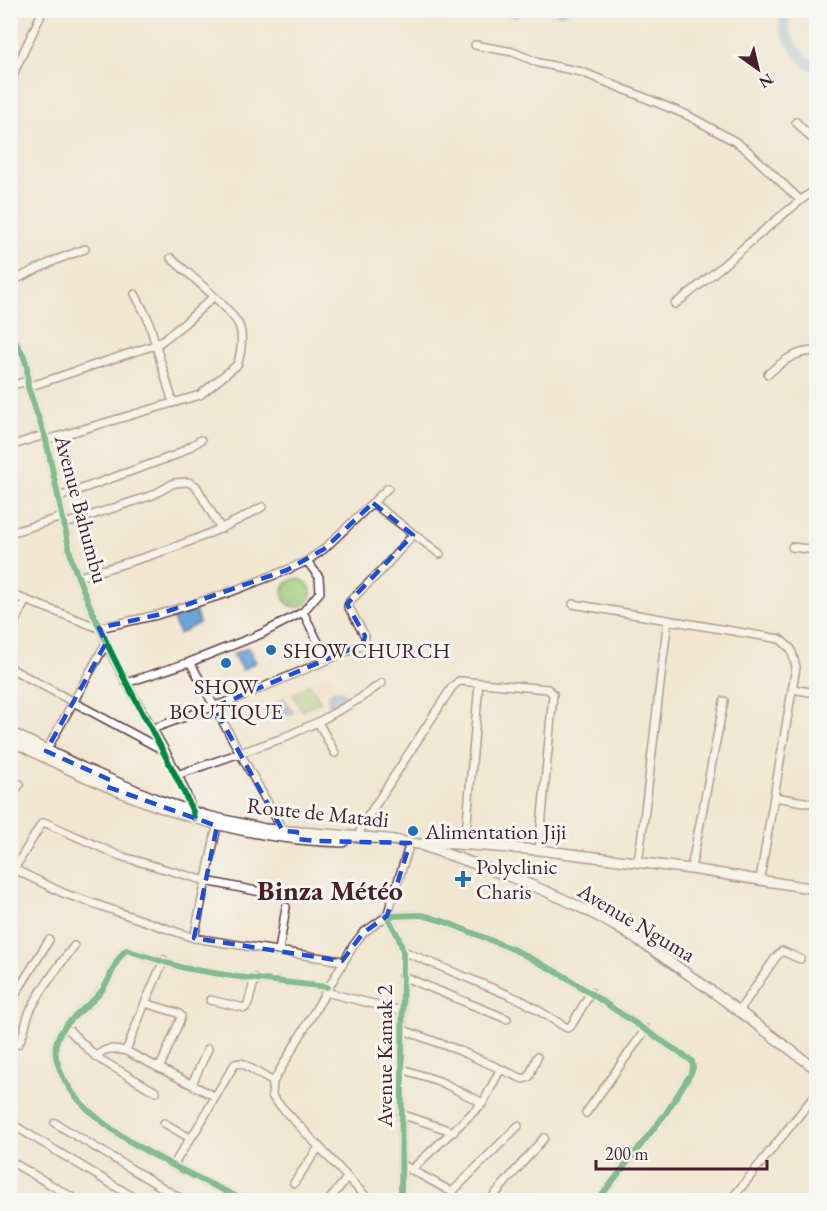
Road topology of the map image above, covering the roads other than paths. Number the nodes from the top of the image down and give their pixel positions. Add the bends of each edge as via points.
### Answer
1 (42, 10) edge
2 (475, 45) dead end
3 (10, 88) edge
4 (796, 122) dead end
5 (816, 143) edge
6 (816, 189) edge
7 (800, 200) junction
8 (85, 249) dead end
9 (171, 258) dead end
10 (10, 282) edge
11 (135, 294) dead end
12 (213, 297) junction
13 (675, 304) dead end
14 (10, 333) edge
15 (155, 346) junction
16 (816, 351) edge
17 (768, 374) dead end
18 (27, 384) junction
19 (10, 386) edge
20 (173, 403) junction
21 (45, 437) junction
22 (201, 440) dead end
23 (10, 446) edge
24 (388, 488) dead end
25 (59, 497) junction
26 (373, 503) junction
27 (262, 507) dead end
28 (64, 521) junction
29 (221, 529) junction
30 (10, 533) edge
31 (413, 535) junction
32 (792, 547) dead end
33 (816, 550) edge
34 (440, 554) dead end
35 (307, 561) junction
36 (78, 577) junction
37 (10, 594) edge
38 (26, 600) junction
39 (573, 604) dead end
40 (303, 612) junction
41 (668, 620) junction
42 (99, 628) junction
43 (10, 631) edge
44 (106, 643) junction
45 (327, 660) junction
46 (190, 662) junction
47 (10, 668) edge
48 (126, 682) junction
49 (382, 683) dead end
50 (479, 683) junction
51 (792, 688) junction
52 (816, 693) edge
53 (72, 701) junction
54 (724, 701) dead end
55 (214, 707) junction
56 (318, 722) junction
57 (152, 729) junction
58 (10, 732) edge
59 (10, 740) edge
60 (163, 750) junction
61 (46, 751) junction
62 (240, 751) junction
63 (335, 753) dead end
64 (177, 775) junction
65 (106, 783) junction
66 (20, 784) dead end
67 (10, 797) edge
68 (775, 797) junction
69 (816, 804) edge
70 (194, 815) junction
71 (217, 825) junction
72 (284, 831) junction
73 (297, 836) junction
74 (358, 837) junction
75 (411, 843) junction
76 (465, 845) junction
77 (476, 846) junction
78 (539, 850) junction
79 (471, 862) junction
80 (638, 862) junction
81 (13, 869) edge
82 (692, 869) junction
83 (760, 879) junction
84 (206, 881) junction
85 (816, 889) edge
86 (266, 893) dead end
87 (10, 899) edge
88 (10, 904) edge
89 (286, 907) dead end
90 (387, 916) junction
91 (194, 938) junction
92 (49, 940) dead end
93 (74, 946) dead end
94 (279, 951) junction
95 (403, 951) junction
96 (800, 959) dead end
97 (164, 960) junction
98 (342, 961) junction
99 (402, 976) junction
100 (255, 978) junction
101 (326, 989) junction
102 (591, 992) junction
103 (210, 1000) dead end
104 (10, 1003) edge
105 (145, 1003) junction
106 (402, 1011) junction
107 (740, 1011) junction
108 (507, 1019) dead end
109 (66, 1027) junction
110 (646, 1029) junction
111 (403, 1030) junction
112 (10, 1044) edge
113 (208, 1049) dead end
114 (126, 1051) junction
115 (537, 1057) dead end
116 (96, 1058) junction
117 (160, 1067) junction
118 (402, 1069) junction
119 (816, 1069) edge
120 (500, 1070) junction
121 (273, 1082) junction
122 (192, 1084) junction
123 (156, 1092) dead end
124 (816, 1094) edge
125 (214, 1096) junction
126 (483, 1103) junction
127 (586, 1113) dead end
128 (401, 1114) junction
129 (10, 1123) edge
130 (55, 1123) dead end
131 (164, 1123) dead end
132 (518, 1126) dead end
133 (454, 1132) junction
134 (190, 1138) junction
135 (544, 1138) dead end
136 (319, 1147) junction
137 (10, 1161) edge
138 (401, 1164) junction
139 (173, 1166) junction
140 (411, 1170) junction
141 (347, 1178) junction
142 (294, 1183) dead end
143 (452, 1192) junction
144 (177, 1199) edge
145 (77, 1200) edge
146 (138, 1200) edge
147 (244, 1200) edge
148 (329, 1200) edge
149 (369, 1200) edge
150 (401, 1200) edge
151 (457, 1200) edge
152 (490, 1200) edge
153 (598, 1200) edge
154 (731, 1200) edge

1 - 3 street
2 - 7 street via 582,72 687,115 748,151
4 - 5 street
6 - 7 street
7 - 13 street
8 - 10 street
9 - 12 street
11 - 15 street via 148,319
12 - 15 street
12 - 20 street via 228,310 241,330 239,360 232,371 200,395
14 - 18 street, Avenue Bahumbu via 27,366
15 - 18 street
15 - 20 street
16 - 17 street via 796,353
18 - 19 street
18 - 21 street, Avenue Bahumbu
20 - 21 street
21 - 23 street
21 - 25 street, Avenue Bahumbu
22 - 25 street via 176,455
24 - 26 street
25 - 28 street, Avenue Bahumbu
26 - 31 street
26 - 35 street
27 - 29 street
28 - 29 street via 153,495 174,483 188,482 196,486
28 - 30 street
28 - 36 street, Avenue Bahumbu
29 - 36 street via 152,556
31 - 34 street
31 - 45 street via 350,601 348,606 365,640
32 - 33 street
35 - 40 street via 319,577 320,592
35 - 42 street via 225,594
36 - 42 street, Avenue Bahumbu
37 - 38 street
38 - 42 street
38 - 43 street
39 - 41 street
40 - 45 street
40 - 46 street via 261,634
41 - 51 street via 780,639 795,658
41 - 80 street
42 - 44 street, Avenue Bahumbu
44 - 48 street, Avenue Bahumbu
44 - 53 street
45 - 55 street
46 - 48 street
46 - 55 street
47 - 53 street
48 - 57 street, Avenue Bahumbu
49 - 56 street
50 - 74 street via 455,682
50 - 76 street
50 - 78 street via 548,689 553,694
51 - 52 street
51 - 68 street
53 - 60 street
53 - 61 street
54 - 82 street
55 - 57 street
55 - 62 street
56 - 62 street
56 - 63 street
57 - 60 street, Avenue Bahumbu
58 - 61 main road, Route de Matadi
59 - 65 main road, Route de Matadi
60 - 64 street, Avenue Bahumbu
61 - 65 main road, Route de Matadi
62 - 64 street
62 - 72 street
64 - 70 street, Avenue Bahumbu
65 - 70 main road, Route de Matadi
66 - 67 street
68 - 69 street
68 - 83 street
70 - 71 main road, Route de Matadi
70 - 72 main road, Route de Matadi
71 - 73 main road, Route de Matadi
71 - 84 street
72 - 73 main road, Route de Matadi
73 - 74 main road, Route de Matadi
73 - 75 main road, Route de Matadi
74 - 75 main road, Route de Matadi
75 - 76 main road, Route de Matadi
75 - 79 main road, Avenue Nguma
75 - 90 street
76 - 77 main road, Route de Matadi
77 - 78 main road, Route de Matadi
77 - 79 main road
78 - 80 main road, Route de Matadi
79 - 107 main road, Avenue Nguma via 558,897 619,929
80 - 82 main road, Route de Matadi
81 - 84 street via 46,822 120,856
81 - 91 street via 63,893
82 - 83 main road, Route de Matadi
83 - 85 main road, Route de Matadi
84 - 86 street
84 - 91 street
87 - 88 street
89 - 94 street
90 - 95 street, Avenue Kamak 2
90 - 98 street via 363,933
90 - 102 street via 422,915 443,921 515,950
91 - 94 street
92 - 104 street
93 - 112 street via 30,1010 20,1041
94 - 98 street
95 - 99 street, Avenue Kamak 2
95 - 102 street via 523,1001 567,1028
96 - 107 street via 782,951
97 - 100 street via 184,968
97 - 105 street
97 - 109 street via 129,949 123,951 102,991
98 - 101 street
99 - 106 street, Avenue Kamak 2
99 - 108 street
100 - 101 street
100 - 103 street via 245,1008
101 - 106 street
101 - 121 street
102 - 110 street
105 - 114 street
105 - 117 street via 180,1016
106 - 111 street, Avenue Kamak 2
107 - 119 main road, Avenue Nguma
109 - 116 street
109 - 139 street via 57,1040 56,1052 69,1089 120,1135
110 - 127 street
110 - 153 street via 683,1054 693,1068 666,1113
111 - 118 street, Avenue Kamak 2
111 - 120 street
113 - 122 street
114 - 116 street via 109,1048
114 - 117 street
115 - 120 street via 526,1079
116 - 123 street
117 - 122 street
118 - 126 street via 439,1080
118 - 128 street, Avenue Kamak 2
120 - 126 street
121 - 125 street via 242,1063 235,1064
121 - 136 street via 272,1096
122 - 125 street
124 - 154 street
125 - 134 street
126 - 133 street
128 - 133 street
128 - 138 street, Avenue Kamak 2
129 - 146 street
130 - 144 street
131 - 134 street
132 - 143 street
133 - 140 street
134 - 139 street
135 - 152 street
136 - 141 street
136 - 142 street
137 - 145 street
138 - 140 street
138 - 150 street, Avenue Kamak 2
139 - 147 street
140 - 143 street
141 - 148 street
141 - 149 street
143 - 151 street

